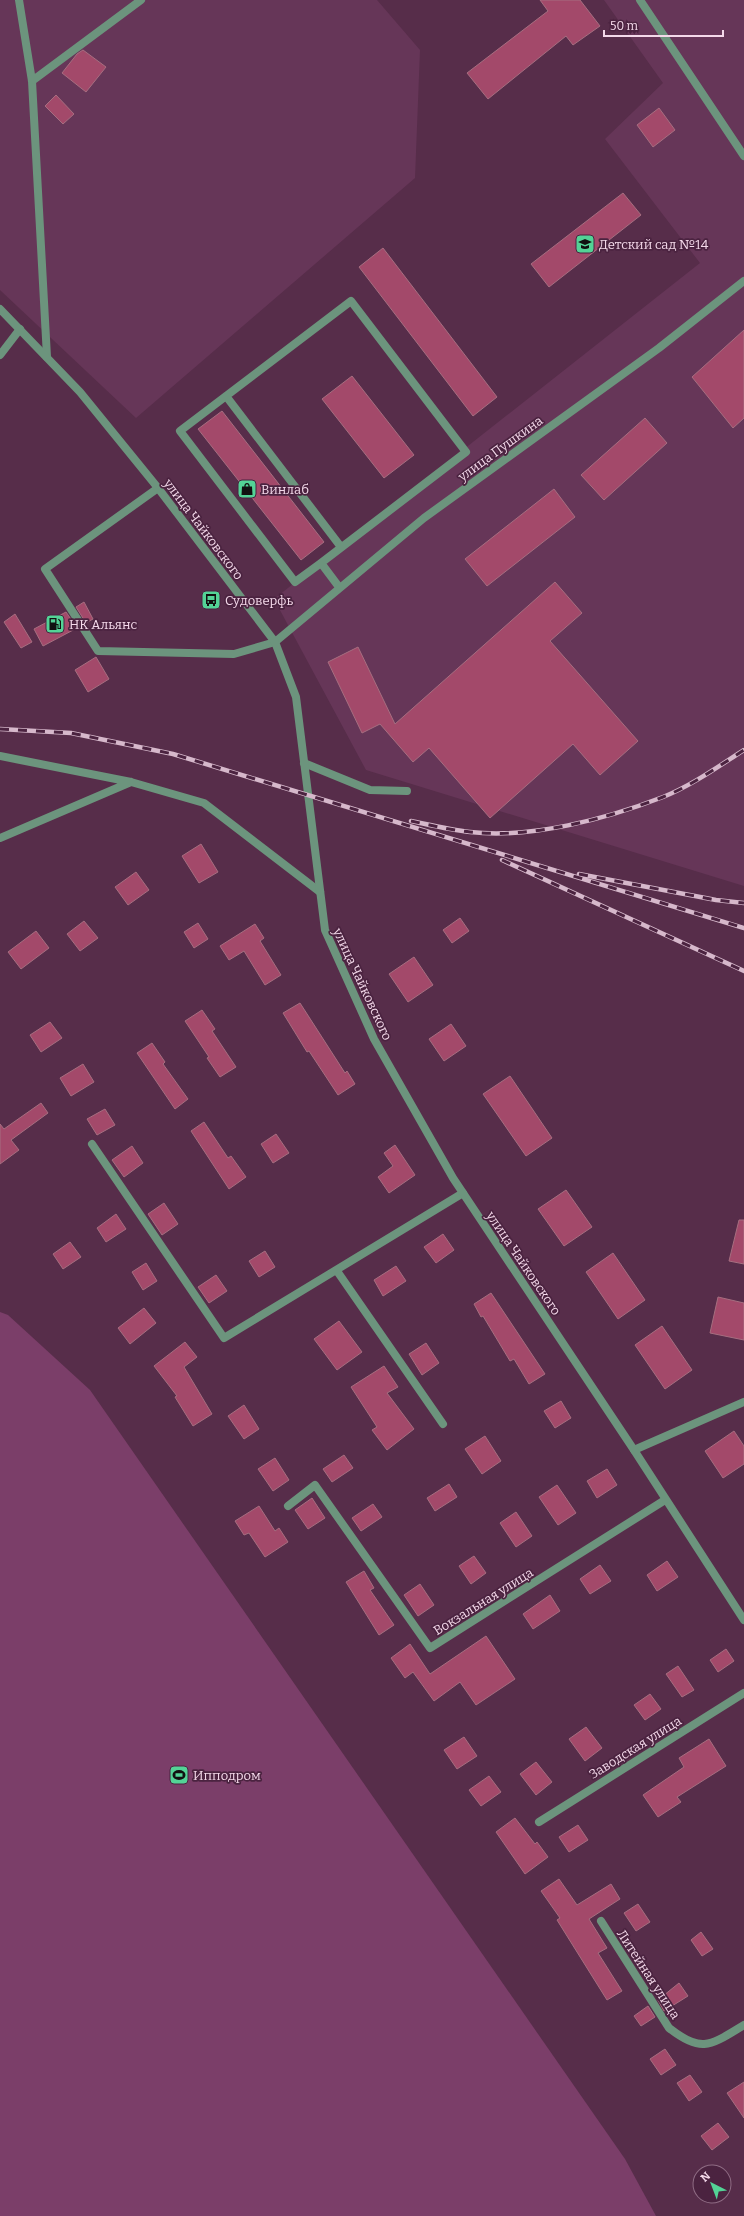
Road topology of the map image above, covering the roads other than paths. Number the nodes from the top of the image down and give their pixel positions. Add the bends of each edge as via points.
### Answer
1 (19, 0) edge
2 (141, 0) edge
3 (640, 0) edge
4 (32, 81) junction
5 (744, 156) edge
6 (744, 281) edge
7 (0, 309) edge
8 (20, 329) junction
9 (0, 355) edge
10 (46, 357) junction
11 (226, 396) junction
12 (158, 488) junction
13 (341, 548) junction
14 (321, 563) junction
15 (339, 587) junction
16 (275, 642) junction
17 (0, 756) edge
18 (304, 764) junction
19 (130, 782) junction
20 (406, 791) dead end
21 (0, 838) edge
22 (320, 892) junction
23 (92, 1144) dead end
24 (463, 1193) junction
25 (336, 1271) junction
26 (744, 1402) edge
27 (443, 1424) dead end
28 (634, 1450) junction
29 (665, 1500) junction
30 (288, 1506) dead end
31 (744, 1620) edge
32 (744, 1693) edge
33 (539, 1822) dead end
34 (601, 1922) dead end
35 (744, 2025) edge

1 - 4 street
2 - 4 street
3 - 5 street
4 - 10 street
6 - 15 street, улица Пушкина via 658,348 424,518
7 - 8 street, улица Чайковского
8 - 9 street
8 - 10 street, улица Чайковского
10 - 12 street, улица Чайковского via 80,392
11 - 13 street
11 - 13 street via 351,301 466,452
11 - 14 street via 180,431 296,582
12 - 16 street, улица Чайковского
12 - 16 street via 45,569 98,651 234,654
13 - 14 street
14 - 15 street
15 - 16 street, улица Пушкина
16 - 18 street, улица Чайковского via 296,697
17 - 19 street
18 - 20 street via 370,790
18 - 22 street, улица Чайковского
19 - 21 street
19 - 22 street via 204,803
22 - 24 street, улица Чайковского via 325,930 374,1039
23 - 25 street via 224,1338
24 - 25 street
24 - 28 street, улица Чайковского
25 - 27 street
26 - 28 street
28 - 29 street, улица Чайковского
29 - 30 street, Вокзальная улица via 430,1648 315,1485
29 - 31 street, улица Чайковского
32 - 33 street, Заводская улица
34 - 35 street, Литейная улица via 669,2028 685,2041 701,2046 720,2039

